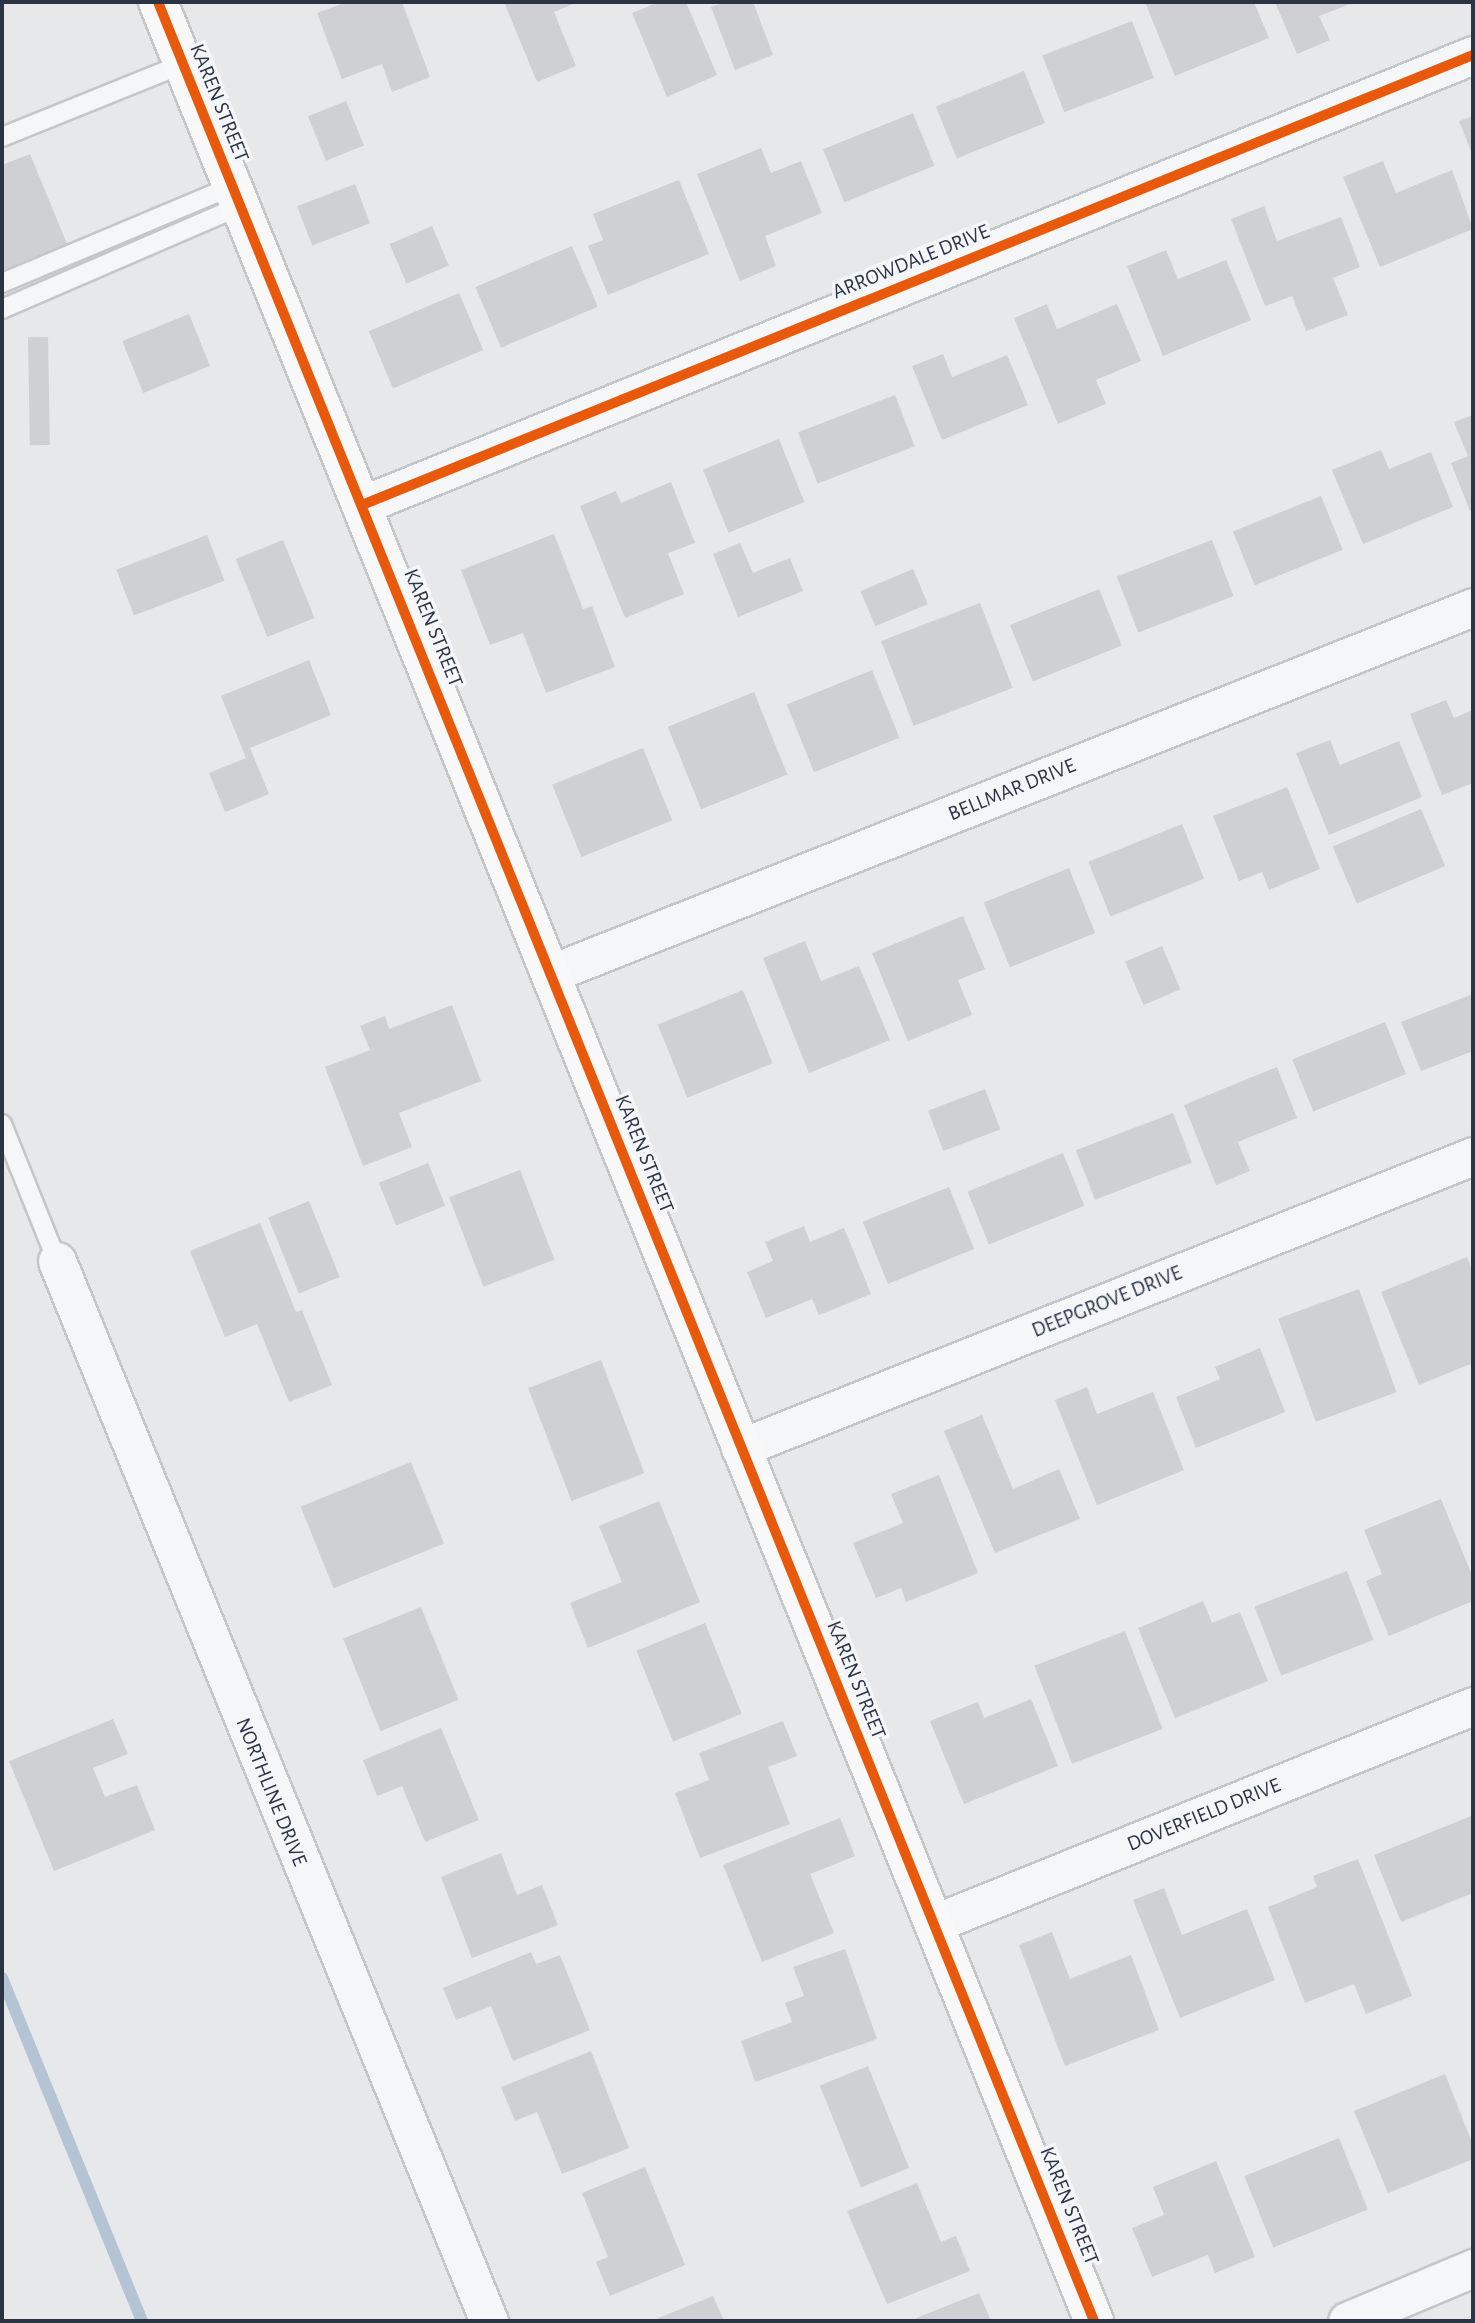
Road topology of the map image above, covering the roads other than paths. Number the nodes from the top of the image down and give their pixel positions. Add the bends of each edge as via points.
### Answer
1 (158, 2) edge
2 (1473, 55) edge
3 (183, 64) junction
4 (2, 137) edge
5 (236, 196) junction
6 (2, 283) edge
7 (2, 309) edge
8 (362, 505) junction
9 (1473, 607) edge
10 (552, 974) junction
11 (2, 1124) edge
12 (1473, 1156) edge
13 (57, 1261) joint
14 (740, 1448) junction
15 (1473, 1706) edge
16 (935, 1923) junction
17 (1473, 2269) edge
18 (489, 2321) edge
19 (1094, 2321) edge
20 (1347, 2321) edge

1 - 3 street, KAREN STREET
2 - 8 street, ARROWDALE DRIVE
3 - 4 lane
3 - 5 street, KAREN STREET
5 - 6 lane
5 - 7 lane
5 - 8 street, KAREN STREET
8 - 10 street, KAREN STREET
9 - 10 street, BELLMAR DRIVE
10 - 14 street, KAREN STREET
11 - 13 lane
12 - 14 street, DEEPGROVE DRIVE
13 - 18 street, NORTHLINE DRIVE
14 - 16 street, KAREN STREET
15 - 16 street, DOVERFIELD DRIVE
16 - 19 street, KAREN STREET
17 - 20 street

